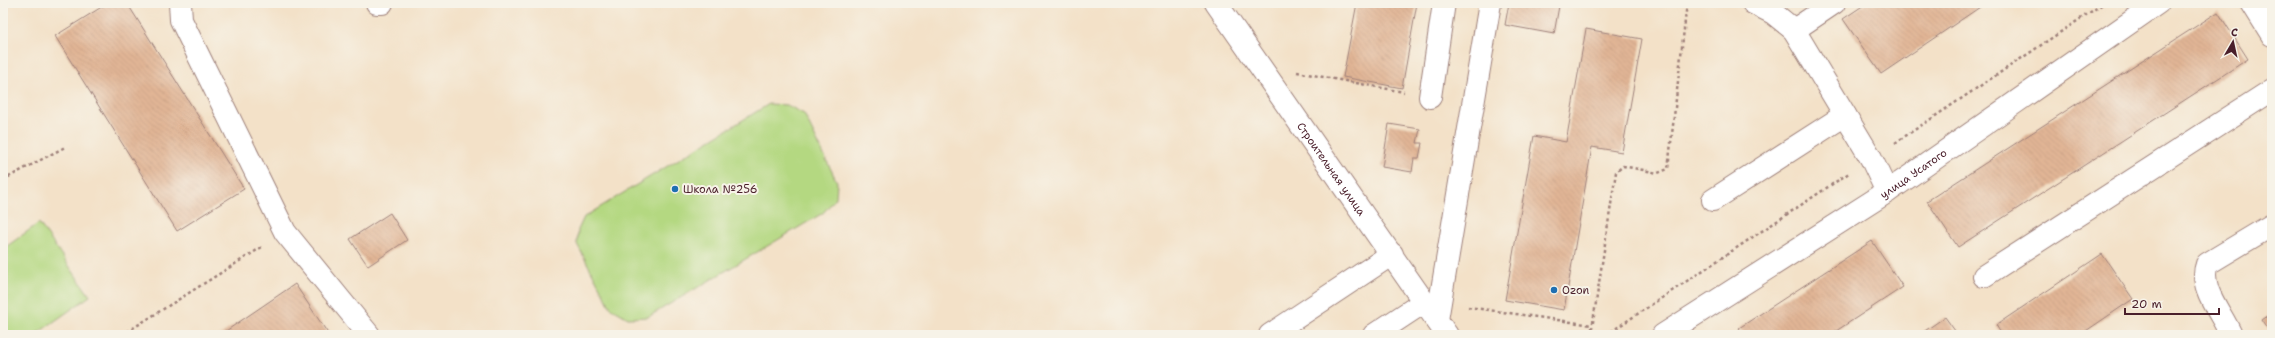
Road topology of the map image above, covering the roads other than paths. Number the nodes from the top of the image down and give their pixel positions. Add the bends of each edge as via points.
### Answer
1 (180, 3) edge
2 (377, 3) edge
3 (382, 3) edge
4 (1216, 3) edge
5 (1444, 3) edge
6 (1490, 3) edge
7 (1753, 3) edge
8 (1834, 3) edge
9 (2158, 3) edge
10 (2252, 3) edge
11 (1794, 30) junction
12 (2272, 35) edge
13 (2272, 90) edge
14 (1430, 97) road end
15 (1845, 115) junction
16 (1887, 192) junction
17 (1714, 200) dead end
18 (2272, 225) edge
19 (1392, 254) junction
20 (1984, 276) dead end
21 (1437, 315) edge
22 (2226, 333) edge
23 (369, 335) edge
24 (1270, 335) edge
25 (1374, 335) edge
26 (1663, 335) edge

1 - 23 street via 180,20 285,232
2 - 3 street
4 - 19 street, Строительная улица
5 - 14 street
6 - 21 street
7 - 11 street via 1773,13
8 - 11 street
9 - 16 street, улица Усатого
10 - 12 street
11 - 15 street
13 - 20 street
15 - 16 street via 1871,158
15 - 17 street
16 - 26 street, улица Усатого
18 - 22 street via 2207,264 2203,275
19 - 21 street, Строительная улица
19 - 24 street
21 - 25 street

